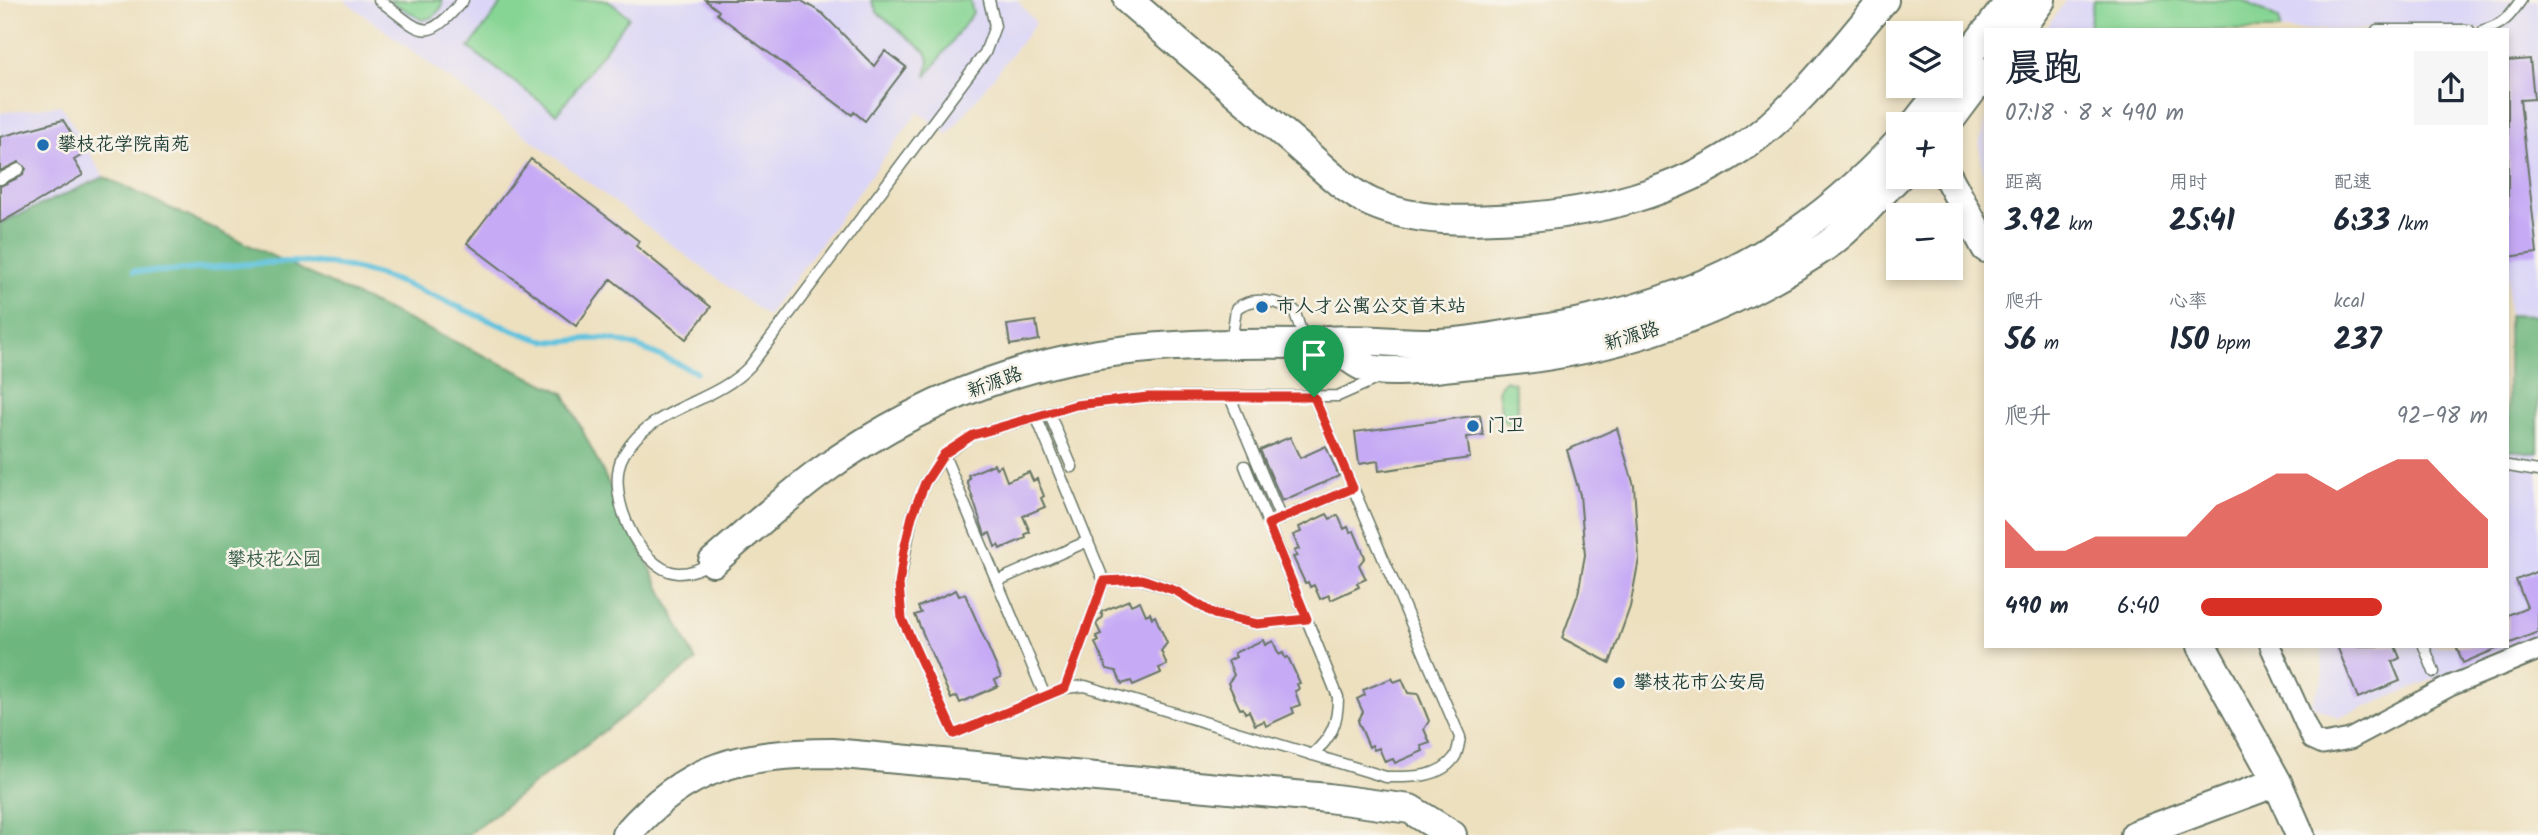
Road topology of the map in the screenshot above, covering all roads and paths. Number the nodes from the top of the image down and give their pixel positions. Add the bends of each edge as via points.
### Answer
1 (379, 0) edge
2 (463, 0) edge
3 (989, 0) edge
4 (1128, 0) edge
5 (1884, 0) edge
6 (2011, 0) edge
7 (2041, 0) edge
8 (2521, 0) edge
9 (1989, 28) edge
10 (2020, 28) edge
11 (2493, 28) edge
12 (1984, 35) edge
13 (1963, 62) edge
14 (1984, 75) edge
15 (1936, 98) edge
16 (1925, 112) edge
17 (1956, 112) edge
18 (1886, 153) edge
19 (19, 169) dead end
20 (0, 179) edge
21 (1886, 189) edge
22 (1954, 189) edge
23 (1984, 244) edge
24 (1317, 342) junction
25 (1231, 343) junction
26 (1398, 370) junction
27 (1230, 397) junction
28 (1314, 397) junction
29 (1049, 413) junction
30 (1036, 416) junction
31 (944, 454) junction
32 (1072, 467) dead end
33 (1244, 467) dead end
34 (2509, 467) edge
35 (2538, 471) edge
36 (1353, 488) junction
37 (1281, 519) junction
38 (1268, 524) junction
39 (1088, 541) junction
40 (713, 562) joint
41 (997, 581) junction
42 (1104, 581) junction
43 (1307, 619) junction
44 (2203, 648) edge
45 (2271, 648) edge
46 (2425, 648) edge
47 (2538, 650) edge
48 (2434, 672) dead end
49 (1065, 688) junction
50 (1045, 696) junction
51 (1312, 755) junction
52 (2277, 782) junction
53 (626, 835) edge
54 (1452, 835) edge
55 (2135, 835) edge
56 (2300, 835) edge

1 - 2 lane via 414,26 428,30 441,26
3 - 40 lane via 995,26 985,53 750,366 726,387 661,417 644,429 622,456 616,471 617,502 649,556 676,573
4 - 5 street via 1370,202 1412,216 1461,222 1617,205 1682,182 1743,147 1800,97
6 - 9 street
7 - 10 street
8 - 11 lane via 2509,18
12 - 13 street
14 - 17 street
15 - 16 street, 新源路
18 - 24 street, 新源路 via 1819,218 1770,252 1661,303 1575,326 1441,343
19 - 20 lane
21 - 26 street, 新源路 via 1828,245 1748,292 1685,321 1604,347 1550,357
22 - 23 street
24 - 25 street, 新源路
24 - 25 lane via 1294,310 1260,301 1236,309
24 - 26 street, 新源路 via 1367,368
25 - 40 street, 新源路 via 1081,357 1016,373 958,396 863,443 817,474
26 - 28 lane via 1338,396
27 - 28 lane
27 - 29 lane via 1148,397 1076,405
27 - 37 lane
28 - 36 lane
29 - 30 lane
29 - 32 lane
30 - 31 lane via 973,435
30 - 39 lane
31 - 41 lane
31 - 50 lane via 925,483 912,516 899,585 902,619 954,734
33 - 38 lane
34 - 35 lane
36 - 37 lane
36 - 51 lane via 1461,737 1455,758 1437,771 1412,778 1385,777
37 - 38 lane
38 - 43 lane
39 - 41 lane
39 - 42 lane
41 - 50 lane
42 - 43 lane via 1142,579 1176,591 1214,614 1257,624
42 - 49 lane
43 - 51 lane via 1338,696 1338,720 1329,739
44 - 52 street
45 - 47 street via 2312,739 2323,744 2364,733 2450,686
46 - 48 lane
49 - 50 lane
49 - 51 lane via 1085,686
52 - 55 street
52 - 56 street
53 - 54 street via 651,807 699,774 735,760 777,753 832,753 1410,809

